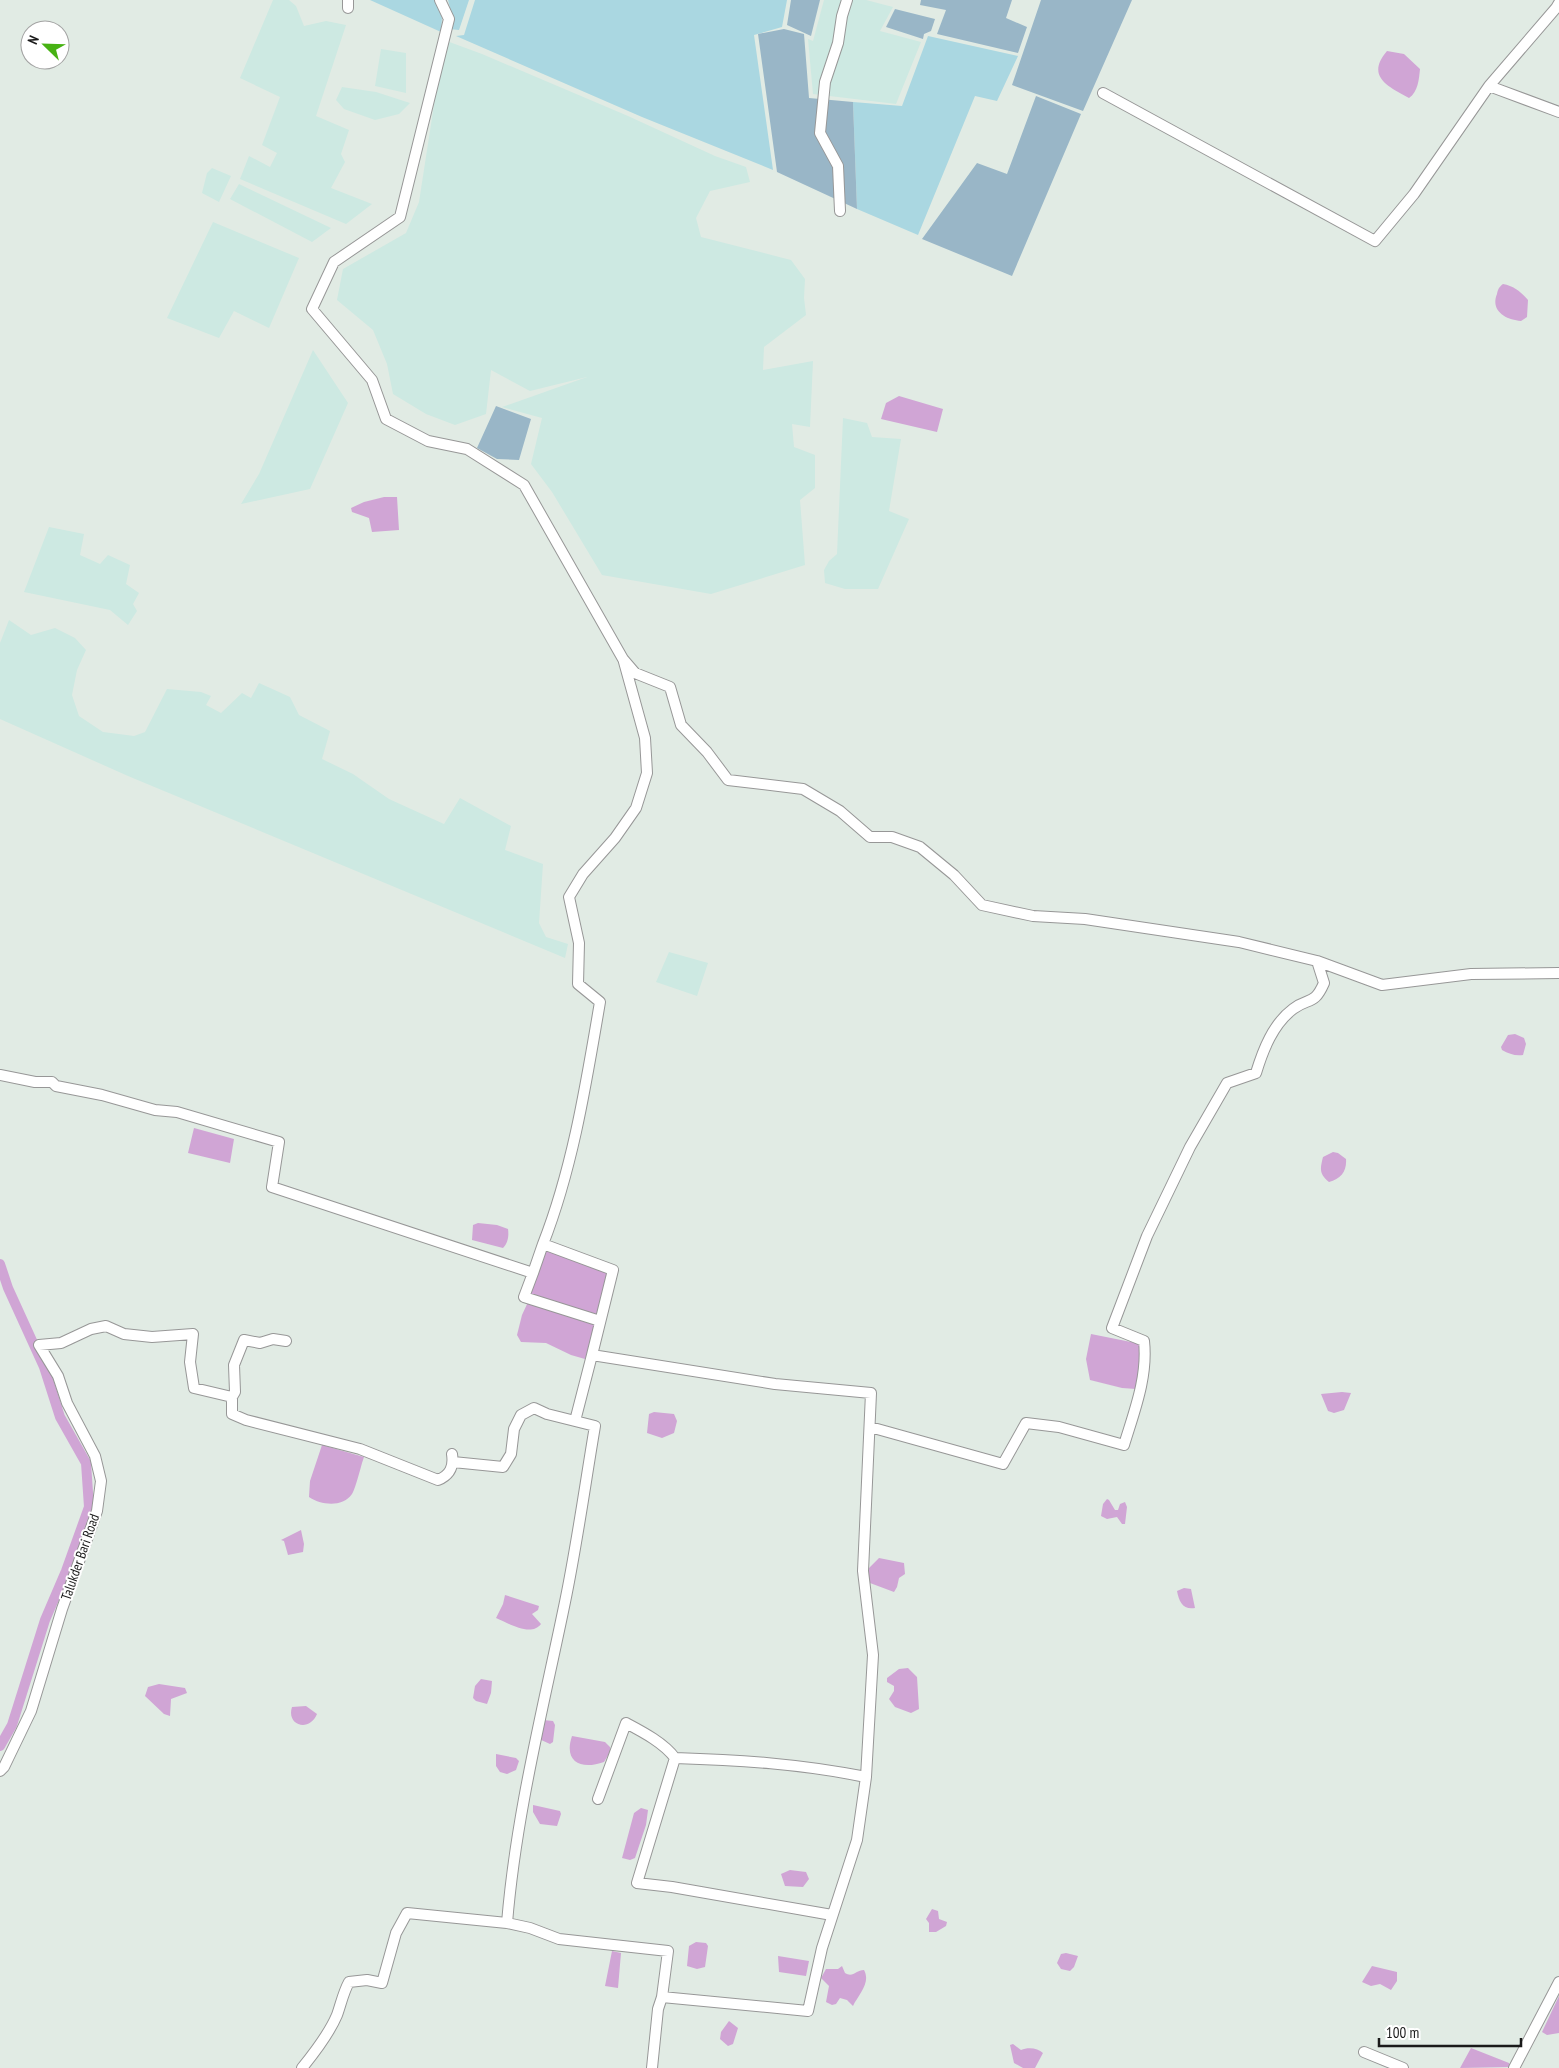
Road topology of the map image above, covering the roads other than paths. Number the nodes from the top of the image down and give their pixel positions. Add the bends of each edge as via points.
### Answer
1 (440, 0) edge
2 (847, 0) edge
3 (1559, 3) edge
4 (1489, 86) junction
5 (1103, 92) dead end
6 (1559, 112) edge
7 (840, 212) dead end
8 (623, 659) junction
9 (1317, 961) junction
10 (1559, 972) edge
11 (0, 1075) edge
12 (543, 1244) junction
13 (533, 1273) junction
14 (600, 1321) junction
15 (286, 1341) dead end
16 (592, 1355) junction
17 (232, 1397) junction
18 (575, 1421) junction
19 (870, 1427) junction
20 (675, 1758) junction
21 (0, 1771) edge
22 (866, 1777) junction
23 (598, 1798) dead end
24 (832, 1915) junction
25 (507, 1923) junction
26 (1559, 1982) edge
27 (662, 1997) junction
28 (1364, 2052) dead end
29 (302, 2068) edge
30 (652, 2068) edge
31 (1403, 2068) edge
32 (1514, 2068) edge

1 - 8 street via 449,19 400,217 334,262 312,309 372,380 386,418 428,441 467,449 524,485
2 - 7 street via 825,82 820,133 838,166
3 - 4 street
4 - 5 street via 1414,194 1375,240
4 - 6 street
8 - 9 street via 635,673 670,687 681,725 728,780 804,789 840,811 870,837 892,837 920,847 954,875 982,905 1033,916 1085,919 1239,942
8 - 12 street via 645,738 647,773 636,808 583,874 569,897 579,943 578,984 600,1002 577,1124 555,1213
9 - 10 street via 1382,985 1471,974
9 - 19 street via 1324,983 1318,996 1293,1009 1276,1028 1256,1073 1227,1083 1190,1147 1147,1236 1112,1328 1144,1342 1146,1358 1139,1398 1124,1445 1059,1427 1026,1423 1003,1464
11 - 13 street via 52,1082 56,1086 155,1110 177,1112 279,1142 272,1187
12 - 13 street
12 - 14 street via 613,1270
13 - 14 street via 524,1297
14 - 16 street
15 - 17 street via 273,1339 260,1343 244,1340 234,1365 235,1392
16 - 18 street
16 - 19 street via 775,1384 871,1394
17 - 18 street via 232,1414 246,1420 376,1454 438,1480 447,1476 453,1458 502,1467 510,1454 514,1429 521,1415 534,1408
17 - 21 street, Talukder Bari Road via 194,1388 190,1362 193,1334 142,1336 124,1334 106,1326 90,1329 61,1343 39,1346 58,1376 67,1403 95,1456 101,1482 97,1511 62,1609 31,1711
18 - 25 street via 595,1426 566,1595 518,1824
19 - 22 street via 863,1572 873,1655
20 - 22 street via 752,1761
20 - 23 street via 641,1731 626,1724
20 - 24 street via 637,1883
22 - 24 street via 857,1840
24 - 27 street via 808,2011
25 - 27 street via 559,1939 668,1952
25 - 29 street via 407,1913 396,1933 382,1983 367,1980 349,1982 318,2048
26 - 32 street
27 - 30 street
28 - 31 street

